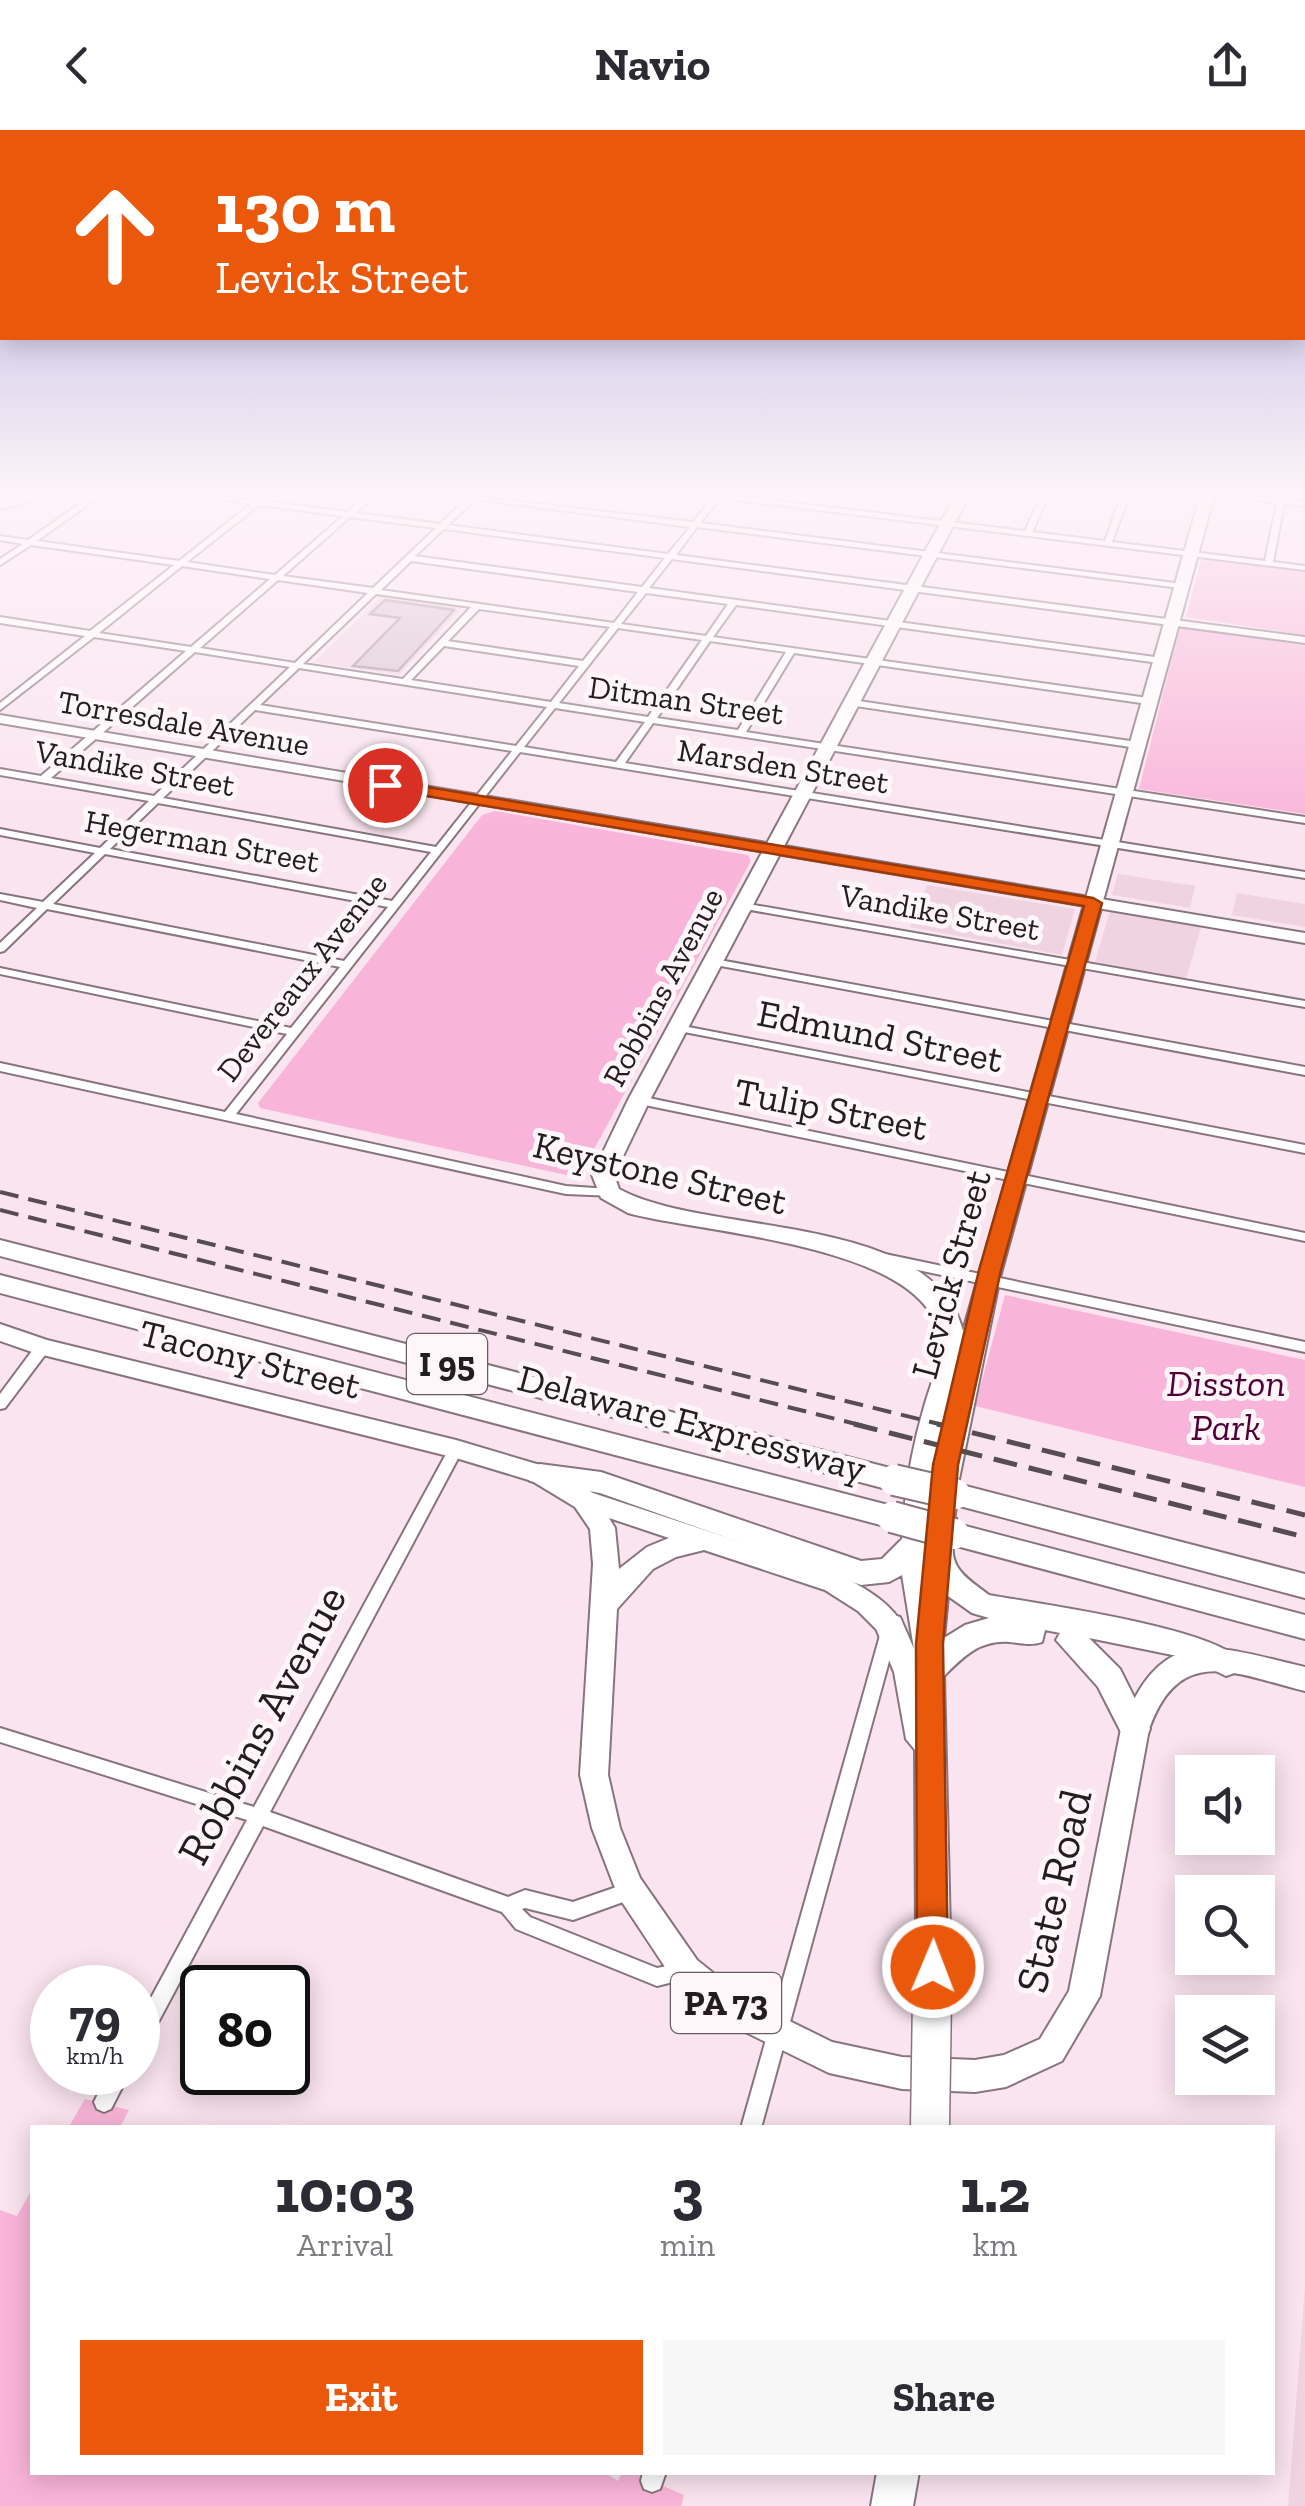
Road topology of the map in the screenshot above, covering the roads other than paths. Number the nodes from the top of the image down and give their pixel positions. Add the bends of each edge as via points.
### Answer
1 (126, 607) edge
2 (242, 607) edge
3 (358, 607) edge
4 (476, 607) edge
5 (483, 607) edge
6 (630, 607) edge
7 (729, 607) edge
8 (768, 607) edge
9 (903, 607) edge
10 (1052, 607) edge
11 (1175, 607) edge
12 (0, 620) edge
13 (1171, 622) junction
14 (894, 624) junction
15 (615, 626) junction
16 (92, 634) junction
17 (707, 639) junction
18 (1305, 640) edge
19 (443, 643) junction
20 (192, 650) junction
21 (791, 651) junction
22 (1160, 660) junction
23 (872, 662) junction
24 (584, 664) junction
25 (296, 666) junction
26 (404, 682) junction
27 (1148, 701) junction
28 (852, 703) junction
29 (552, 705) junction
30 (0, 706) edge
31 (254, 708) junction
32 (0, 719) edge
33 (650, 720) junction
34 (740, 733) junction
35 (95, 735) junction
36 (1136, 745) junction
37 (828, 746) junction
38 (518, 749) junction
39 (203, 754) junction
40 (618, 766) junction
41 (0, 772) edge
42 (44, 779) junction
43 (1124, 792) junction
44 (802, 795) junction
45 (157, 800) junction
46 (477, 800) junction
47 (1305, 820) edge
48 (0, 832) edge
49 (1109, 843) junction
50 (438, 850) junction
51 (772, 850) junction
52 (103, 851) junction
53 (1305, 874) edge
54 (0, 898) edge
55 (1093, 903) junction
56 (394, 904) junction
57 (45, 906) junction
58 (743, 906) junction
59 (1305, 938) edge
60 (0, 949) edge
61 (714, 962) junction
62 (1076, 963) junction
63 (346, 965) junction
64 (0, 972) edge
65 (1305, 1004) edge
66 (1058, 1024) junction
67 (678, 1028) junction
68 (294, 1032) junction
69 (0, 1066) edge
70 (1305, 1071) edge
71 (1038, 1096) junction
72 (639, 1100) junction
73 (228, 1116) junction
74 (1305, 1149) edge
75 (1018, 1177) junction
76 (609, 1193) junction
77 (1305, 1237) edge
78 (0, 1248) edge
79 (850, 1252) junction
80 (988, 1278) junction
81 (0, 1284) edge
82 (0, 1332) edge
83 (42, 1347) junction
84 (1305, 1347) edge
85 (0, 1404) edge
86 (456, 1449) junction
87 (540, 1474) junction
88 (584, 1500) junction
89 (707, 1541) junction
90 (934, 1544) junction
91 (1305, 1586) edge
92 (605, 1605) junction
93 (890, 1626) junction
94 (1305, 1627) edge
95 (1071, 1640) junction
96 (930, 1656) junction
97 (1184, 1662) junction
98 (1226, 1663) junction
99 (1305, 1679) edge
100 (1134, 1730) junction
101 (0, 1734) edge
102 (934, 1803) junction
103 (258, 1816) junction
104 (631, 1890) junction
105 (508, 1906) junction
106 (686, 1971) junction
107 (160, 1999) edge
108 (777, 2034) junction
109 (108, 2095) edge
110 (104, 2102) dead end
111 (752, 2125) edge
112 (930, 2125) edge
113 (897, 2475) edge
114 (892, 2506) edge

1 - 16 street
2 - 20 street
3 - 25 street
4 - 19 street
5 - 15 street
6 - 15 street, Devereaux Avenue
7 - 17 street
8 - 14 street
9 - 14 highway, Robbins Avenue
10 - 13 street
11 - 13 highway, Levick Street
12 - 16 street, Ditman Street
13 - 18 street
13 - 22 highway, Levick Street
14 - 22 street
14 - 23 highway, Robbins Avenue
15 - 17 street
15 - 24 street, Devereaux Avenue
16 - 20 street, Ditman Street
16 - 30 street
17 - 21 street
17 - 33 street
19 - 24 street
19 - 26 street
20 - 25 street, Ditman Street
20 - 35 street
21 - 23 street
21 - 34 street
22 - 27 highway, Levick Street
23 - 27 street
23 - 28 highway, Robbins Avenue
24 - 29 street, Devereaux Avenue
25 - 26 street, Ditman Street
25 - 31 street
26 - 29 street, Ditman Street
27 - 36 highway, Levick Street
28 - 36 street
28 - 37 highway, Robbins Avenue
29 - 33 street, Ditman Street
29 - 38 street, Devereaux Avenue
31 - 38 street, Marsden Street
31 - 39 street
32 - 35 street, Torresdale Avenue
33 - 34 street, Ditman Street
33 - 40 street
34 - 37 street, Ditman Street
35 - 39 street, Torresdale Avenue
35 - 42 street
36 - 43 highway, Levick Street
37 - 43 street, Ditman Street
37 - 44 highway, Robbins Avenue
38 - 40 street, Marsden Street
38 - 46 street, Devereaux Avenue
39 - 45 street
39 - 46 street, Torresdale Avenue
40 - 44 street, Marsden Street
41 - 42 street, Vandike Street
42 - 45 street, Vandike Street
43 - 47 street, Ditman Street
43 - 49 highway, Levick Street
44 - 49 street, Marsden Street
44 - 51 highway, Robbins Avenue
45 - 50 street, Vandike Street
45 - 52 street
46 - 50 street, Devereaux Avenue
46 - 51 street, Torresdale Avenue
48 - 52 street, Hegerman Street
49 - 53 street, Marsden Street
49 - 55 highway, Levick Street
50 - 56 street, Devereaux Avenue
51 - 55 street, Torresdale Avenue
51 - 58 highway, Robbins Avenue
52 - 56 street, Hegerman Street
52 - 57 street
54 - 57 street
55 - 59 street, Torresdale Avenue
55 - 62 highway, Levick Street
56 - 63 street, Devereaux Avenue
57 - 60 street
57 - 63 street
58 - 61 highway, Robbins Avenue
58 - 62 street, Vandike Street
61 - 66 street
61 - 67 highway, Robbins Avenue
62 - 65 street, Vandike Street
62 - 66 highway, Levick Street
63 - 68 street, Devereaux Avenue
64 - 68 street
66 - 70 street
66 - 71 highway, Levick Street
67 - 71 street, Edmund Street
67 - 72 highway, Robbins Avenue
68 - 73 street, Devereaux Avenue
69 - 73 street, Keystone Street
71 - 74 street, Edmund Street
71 - 75 highway, Levick Street
72 - 75 street, Tulip Street
72 - 76 highway, Robbins Avenue via 608,1160
73 - 76 street, Keystone Street via 566,1190
75 - 77 street, Tulip Street
75 - 80 highway, Levick Street
76 - 79 highway, Keystone Street via 636,1208
78 - 91 highway, Delaware Expressway / I 95, bridge
79 - 80 street, Keystone Street
79 - 90 highway, Levick Street via 924,1290 952,1338 924,1459
80 - 84 street, Keystone Street
80 - 90 highway, Levick Street
81 - 90 highway, Delaware Expressway / I 95, bridge via 892,1517
82 - 83 main road, Tacony Street
83 - 85 street
83 - 86 main road, Tacony Street
86 - 87 main road, Tacony Street
86 - 103 street, Robbins Avenue
87 - 88 main road
87 - 90 highway via 602,1483 862,1573 890,1570
88 - 89 main road
88 - 92 main road, State Road via 606,1543
89 - 92 main road via 649,1556
89 - 93 main road via 844,1588
90 - 94 highway, Delaware Expressway / I 95
90 - 96 highway, Levick Street
90 - 98 highway via 950,1582 982,1606 1198,1648
92 - 104 main road, State Road / PA 73 via 594,1775
93 - 102 highway via 909,1672
93 - 108 street
95 - 96 highway via 985,1629
95 - 97 highway
95 - 100 highway via 1109,1678
96 - 102 highway, Levick Street
97 - 98 main road
97 - 100 main road, State Road / PA 73 via 1148,1688
98 - 99 main road
100 - 108 main road, State Road / PA 73 via 1084,1996 1051,2050 1006,2071 942,2076 875,2069
101 - 103 street
102 - 112 highway, bridge
103 - 105 street
103 - 107 street, Robbins Avenue
104 - 105 street via 573,1911 526,1899
104 - 106 main road, State Road / PA 73
105 - 106 street via 523,1924 657,1977
106 - 108 main road, State Road / PA 73
108 - 111 street
109 - 110 street
113 - 114 highway

